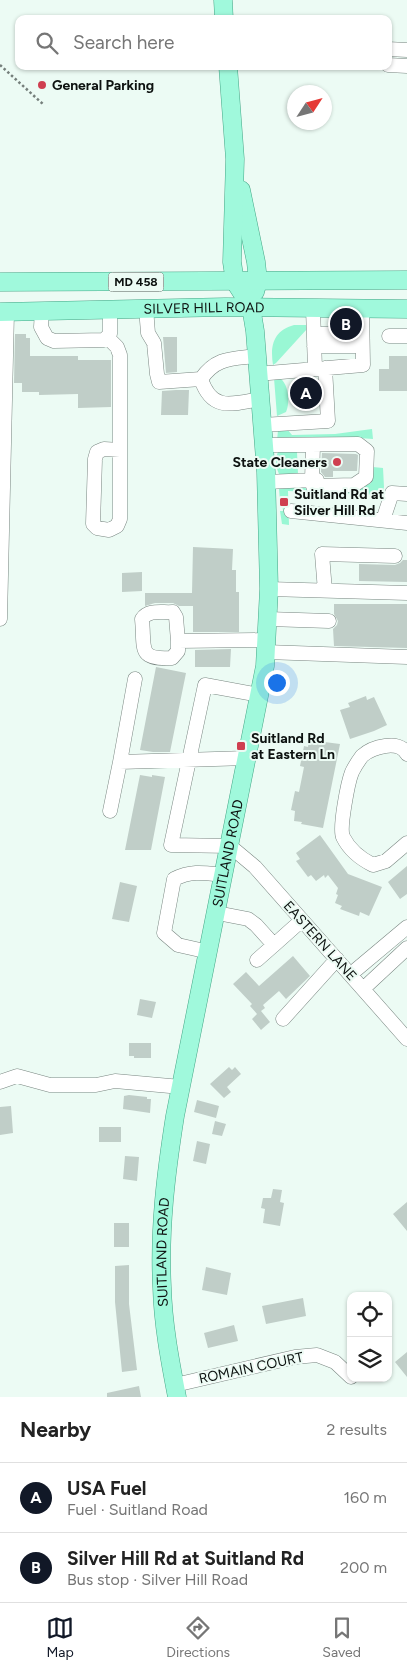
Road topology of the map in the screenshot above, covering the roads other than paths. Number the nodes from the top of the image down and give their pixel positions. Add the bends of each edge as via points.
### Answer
1 (222, 0) edge
2 (224, 15) edge
3 (392, 48) edge
4 (407, 50) edge
5 (392, 65) edge
6 (407, 66) edge
7 (228, 70) edge
8 (235, 159) junction
9 (407, 280) edge
10 (258, 281) junction
11 (0, 282) edge
12 (235, 282) junction
13 (251, 307) junction
14 (146, 308) junction
15 (313, 308) junction
16 (362, 308) junction
17 (110, 309) junction
18 (407, 309) edge
19 (42, 311) junction
20 (4, 312) edge
21 (389, 336) dead end
22 (407, 336) edge
23 (108, 338) junction
24 (314, 340) junction
25 (362, 340) junction
26 (257, 365) junction
27 (320, 368) junction
28 (201, 379) junction
29 (260, 399) junction
30 (262, 425) junction
31 (264, 445) junction
32 (313, 445) junction
33 (120, 450) junction
34 (366, 477) junction
35 (333, 479) dead end
36 (314, 480) junction
37 (266, 482) junction
38 (407, 494) edge
39 (291, 511) dead end
40 (383, 520) junction
41 (407, 523) edge
42 (1, 529) edge
43 (395, 556) dead end
44 (1, 560) edge
45 (269, 590) junction
46 (324, 591) junction
47 (0, 592) edge
48 (407, 593) edge
49 (0, 619) edge
50 (268, 619) junction
51 (329, 621) dead end
52 (178, 641) dead end
53 (266, 646) junction
54 (407, 657) edge
55 (135, 679) dead end
56 (260, 696) junction
57 (407, 754) edge
58 (247, 758) junction
59 (188, 761) junction
60 (120, 762) junction
61 (110, 811) dead end
62 (407, 843) edge
63 (230, 846) junction
64 (224, 875) junction
65 (217, 913) junction
66 (302, 920) junction
67 (407, 927) edge
68 (274, 945) junction
69 (407, 948) edge
70 (209, 952) junction
71 (337, 959) junction
72 (257, 960) dead end
73 (351, 974) junction
74 (363, 989) junction
75 (283, 1019) dead end
76 (407, 1039) edge
77 (0, 1082) edge
78 (181, 1087) junction
79 (347, 1374) edge
80 (176, 1391) edge

1 - 2 main road
3 - 4 street
5 - 6 street
7 - 8 main road, SUITLAND ROAD
8 - 10 main road, SUITLAND ROAD
8 - 12 main road, SUITLAND ROAD via 232,262
9 - 10 main road, SILVER HILL ROAD / MD 458
10 - 12 main road, SILVER HILL ROAD / MD 458
10 - 13 main road, SUITLAND ROAD
11 - 12 main road, SILVER HILL ROAD / MD 458
12 - 13 main road, SUITLAND ROAD
13 - 14 main road, SILVER HILL ROAD / MD 458
13 - 15 main road, SILVER HILL ROAD / MD 458
13 - 26 main road, SUITLAND ROAD
14 - 17 main road, SILVER HILL ROAD / MD 458
14 - 28 street via 159,382
15 - 16 main road, SILVER HILL ROAD / MD 458
15 - 24 street
16 - 18 main road, SILVER HILL ROAD / MD 458
16 - 25 street
17 - 19 main road, SILVER HILL ROAD / MD 458
17 - 23 street
19 - 20 main road, SILVER HILL ROAD / MD 458
19 - 23 street via 41,327 47,338 54,341
20 - 42 street
21 - 22 street
23 - 33 street via 120,355
24 - 25 street
24 - 27 street
25 - 27 street via 363,365
26 - 27 street
26 - 28 street via 224,360 214,364
26 - 29 main road, SUITLAND ROAD
27 - 30 street via 328,421
28 - 29 street via 205,392 220,404
29 - 30 main road, SUITLAND ROAD
30 - 31 main road, SUITLAND ROAD
31 - 32 street
31 - 37 main road, SUITLAND ROAD
32 - 34 street via 358,444 367,451
32 - 36 street
33 - 33 street via 120,519 109,530 97,528 93,524 97,452
34 - 35 street
34 - 36 street via 354,485 313,486
36 - 37 street
37 - 45 main road, SUITLAND ROAD
38 - 40 street via 392,493
39 - 40 street
40 - 41 street
42 - 44 street
43 - 46 street via 322,554
44 - 47 street
45 - 46 street
45 - 50 main road, SUITLAND ROAD
46 - 48 street
47 - 49 street
50 - 51 street
50 - 53 main road, SUITLAND ROAD
52 - 53 street
53 - 54 street
53 - 56 main road, SUITLAND ROAD
55 - 60 street
56 - 58 main road, SUITLAND ROAD
56 - 59 street via 206,685
57 - 62 street via 396,745 384,746 363,756 352,773 340,826 343,836 360,858 373,865 386,861
58 - 59 street
58 - 63 main road, SUITLAND ROAD
59 - 60 street
59 - 63 street via 171,845
60 - 61 street
63 - 64 main road, SUITLAND ROAD
63 - 66 street, EASTERN LANE via 255,867
64 - 65 main road, SUITLAND ROAD
64 - 70 street via 186,873 174,879 164,933 178,945
65 - 68 street via 248,919
65 - 70 main road, SUITLAND ROAD
66 - 68 street
66 - 71 street, EASTERN LANE
67 - 73 street
68 - 72 street
69 - 74 street
70 - 78 main road, SUITLAND ROAD
71 - 73 street, EASTERN LANE
71 - 75 street
73 - 74 street, EASTERN LANE
74 - 76 street, EASTERN LANE
77 - 78 street via 17,1076 50,1085 96,1085 115,1081
78 - 80 main road, SUITLAND ROAD via 164,1190 162,1242 167,1343
79 - 80 street, ROMAIN COURT via 335,1362 317,1355 295,1357

